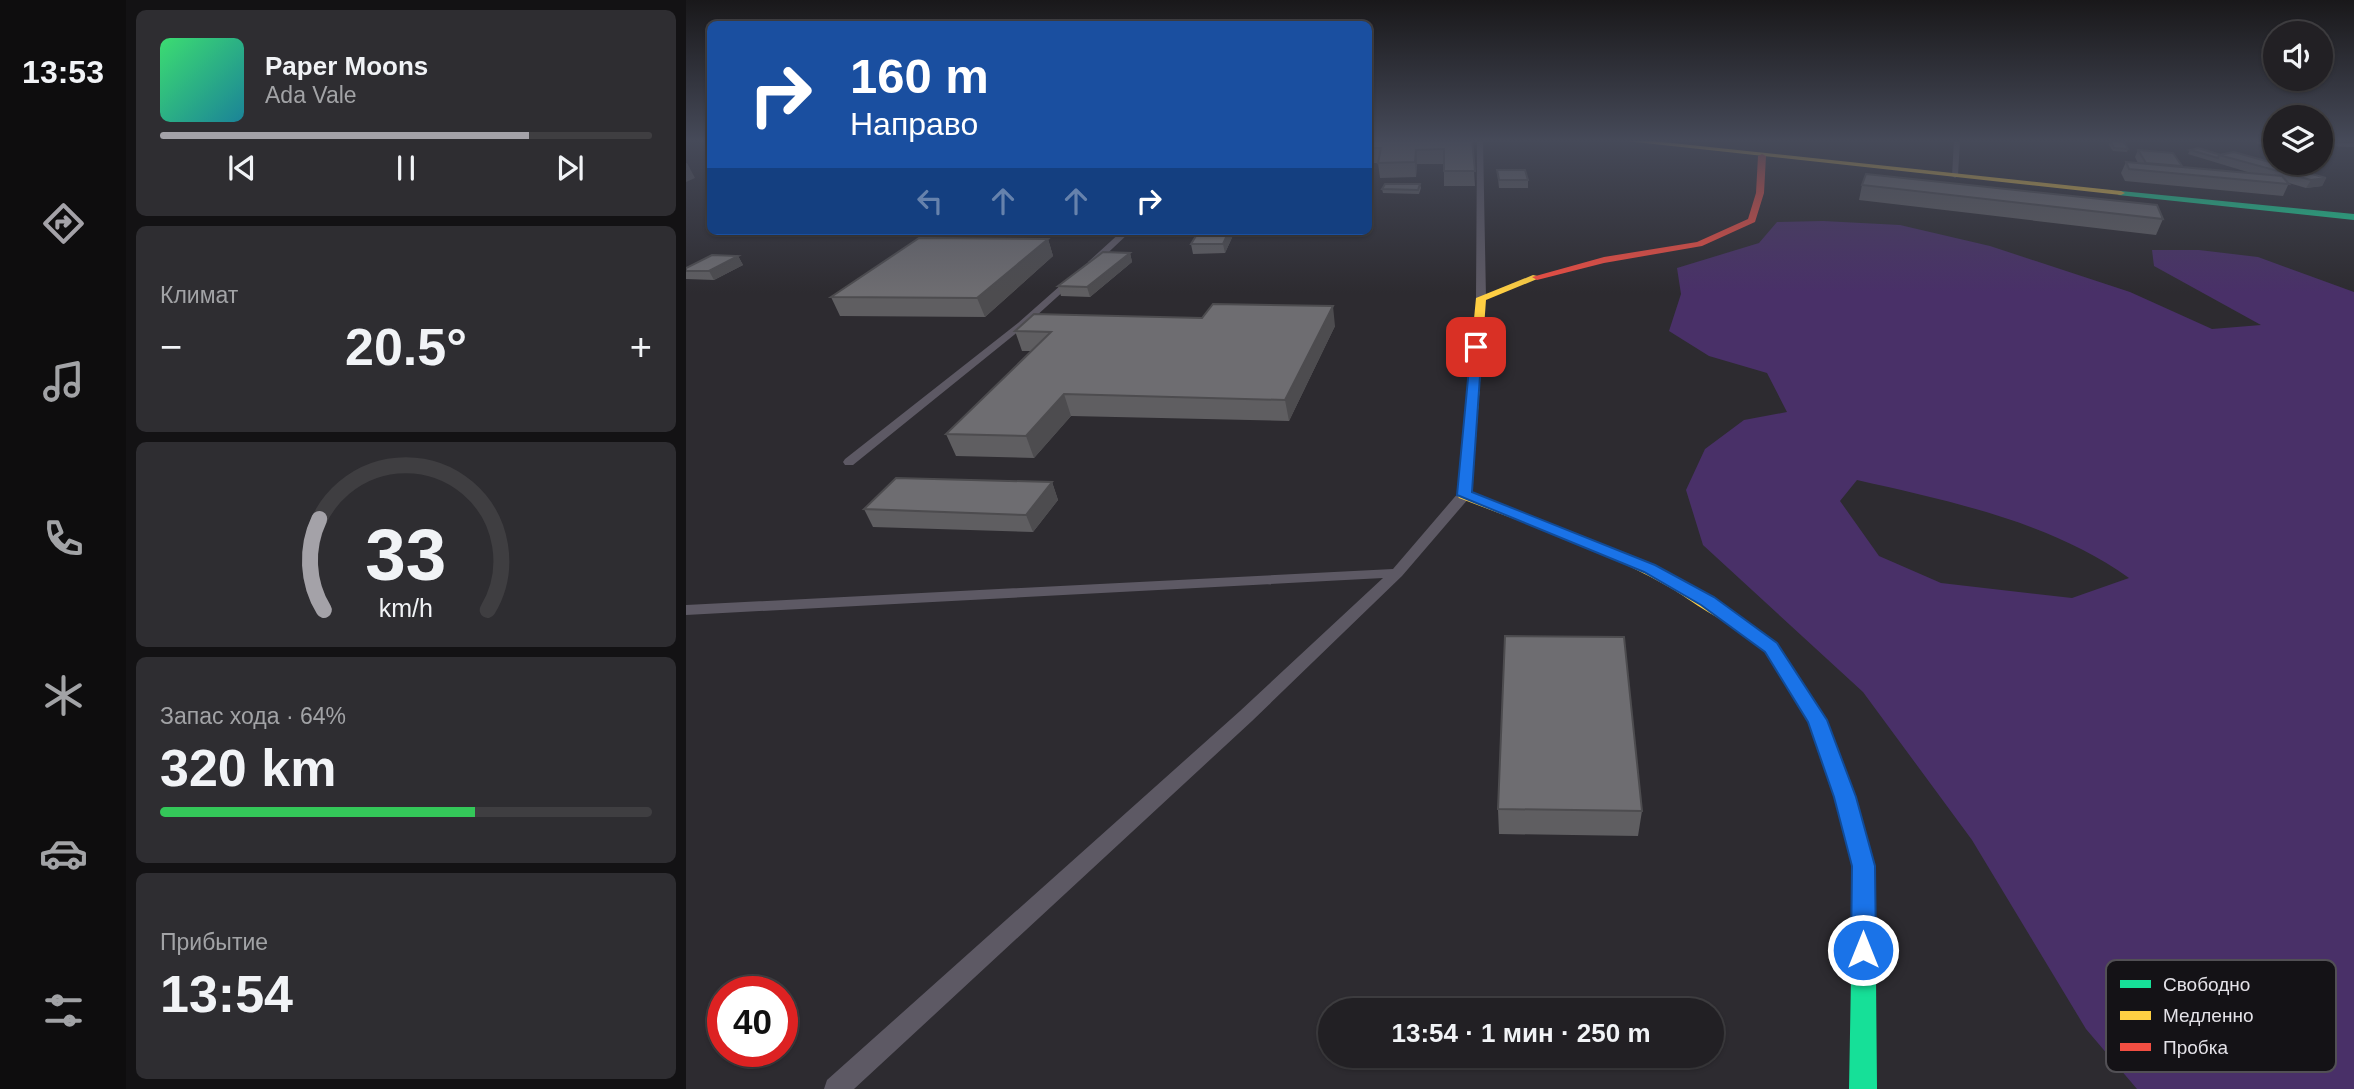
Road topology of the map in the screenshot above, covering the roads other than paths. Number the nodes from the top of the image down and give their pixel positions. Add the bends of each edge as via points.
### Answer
1 (1480, 191) edge
2 (1760, 191) edge
3 (2099, 191) edge
4 (2354, 217) edge
5 (1123, 235) edge
6 (1480, 298) junction
7 (849, 462) dead end
8 (1464, 495) junction
9 (1396, 573) junction
10 (686, 610) edge
11 (836, 1089) edge
12 (1863, 1089) edge

1 - 6 lane
2 - 6 street via 1752,220 1699,244 1604,260 1521,281
3 - 4 street
5 - 7 lane via 1021,325
6 - 8 street
8 - 9 lane
8 - 12 street via 1649,568 1707,601 1771,648 1817,720 1864,866
9 - 10 lane
9 - 11 lane via 1246,716

